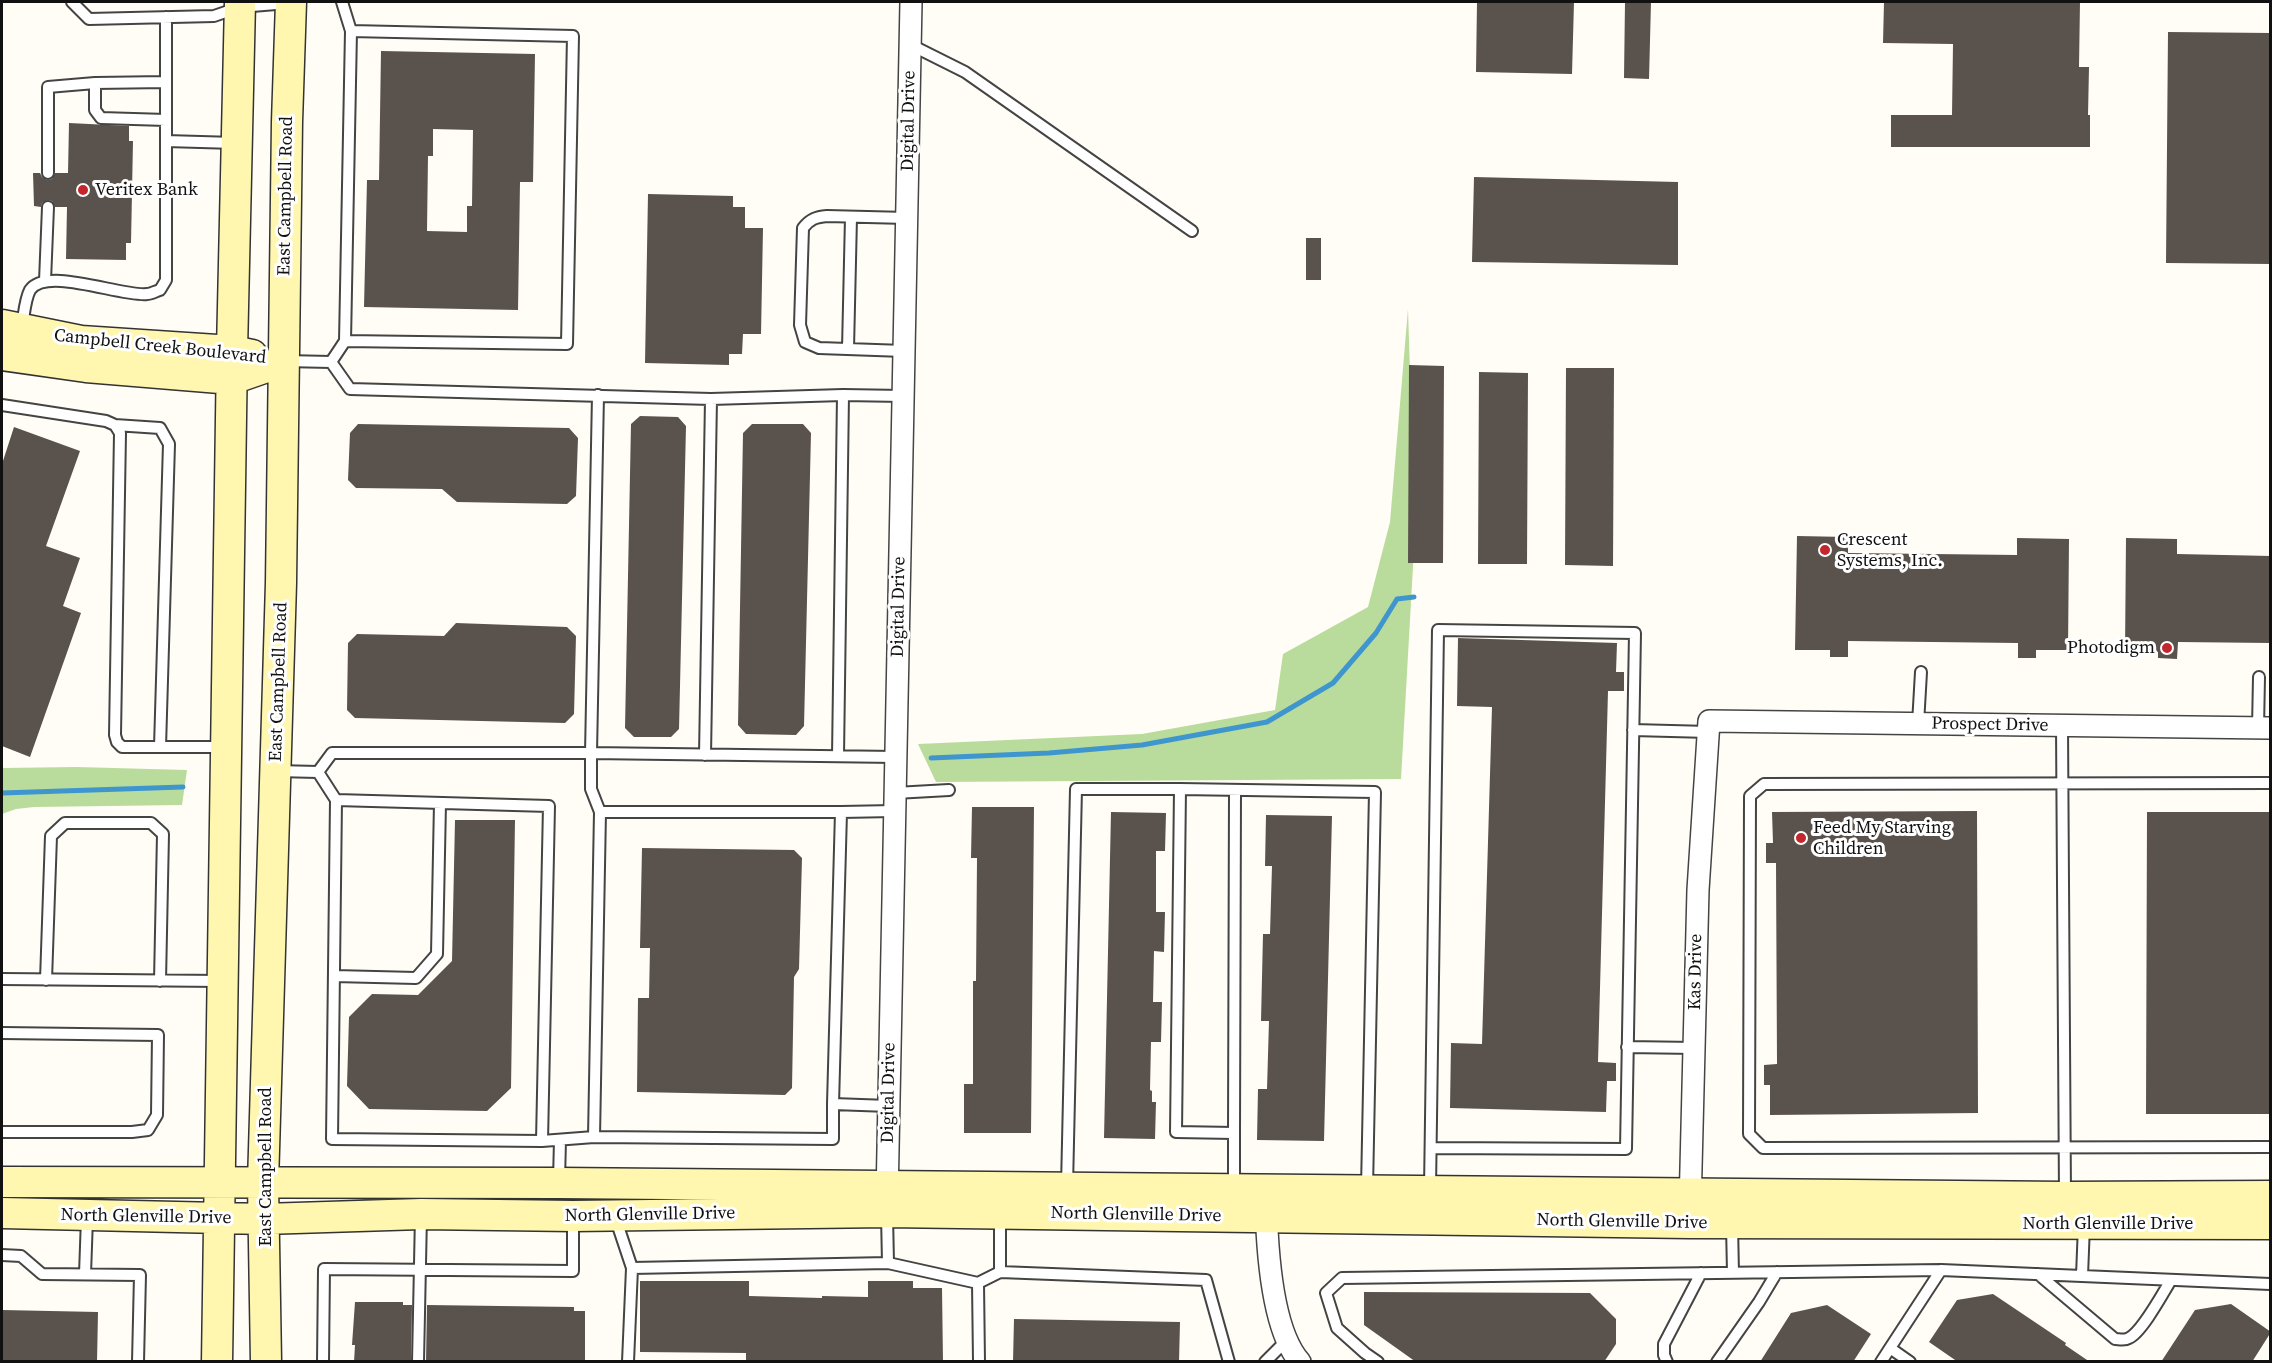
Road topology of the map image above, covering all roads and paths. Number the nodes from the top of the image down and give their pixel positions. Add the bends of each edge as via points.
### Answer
1 (72, 2) edge
2 (295, 2) edge
3 (342, 2) edge
4 (912, 2) edge
5 (240, 4) edge
6 (166, 17) junction
7 (351, 31) junction
8 (910, 45) junction
9 (166, 82) junction
10 (94, 83) junction
11 (166, 120) junction
12 (166, 141) junction
13 (237, 143) junction
14 (48, 173) dead end
15 (48, 207) dead end
16 (851, 217) junction
17 (907, 218) junction
18 (1192, 231) dead end
19 (45, 281) junction
20 (12, 327) edge
21 (345, 341) junction
22 (848, 349) junction
23 (904, 351) junction
24 (2, 355) edge
25 (284, 361) junction
26 (331, 362) junction
27 (232, 365) junction
28 (598, 395) junction
29 (843, 395) junction
30 (903, 396) junction
31 (711, 399) junction
32 (2, 405) edge
33 (115, 425) junction
34 (1920, 672) dead end
35 (2259, 677) dead end
36 (1918, 724) junction
37 (2062, 726) junction
38 (1709, 727) junction
39 (2264, 728) edge
40 (1633, 730) junction
41 (160, 747) junction
42 (227, 747) junction
43 (591, 753) junction
44 (705, 755) junction
45 (838, 756) junction
46 (896, 757) junction
47 (276, 771) junction
48 (318, 772) junction
49 (2062, 783) junction
50 (2271, 783) edge
51 (949, 789) dead end
52 (1180, 789) junction
53 (1235, 790) junction
54 (336, 800) junction
55 (895, 802) junction
56 (440, 803) junction
57 (600, 812) junction
58 (841, 812) junction
59 (334, 976) junction
60 (2, 979) edge
61 (46, 980) junction
62 (160, 981) junction
63 (224, 981) junction
64 (2, 1033) edge
65 (1627, 1047) junction
66 (1695, 1048) junction
67 (833, 1104) junction
68 (889, 1106) junction
69 (2, 1132) edge
70 (1234, 1133) junction
71 (594, 1137) junction
72 (560, 1140) junction
73 (542, 1141) junction
74 (2065, 1147) junction
75 (2271, 1147) edge
76 (1431, 1148) junction
77 (2, 1182) edge
78 (220, 1182) junction
79 (263, 1183) junction
80 (559, 1183) junction
81 (1067, 1189) junction
82 (1366, 1191) junction
83 (1430, 1192) junction
84 (1692, 1194) junction
85 (2271, 1196) edge
86 (887, 1199) junction
87 (1234, 1203) junction
88 (1266, 1204) junction
89 (2, 1213) edge
90 (1000, 1213) junction
91 (2069, 1213) junction
92 (421, 1214) junction
93 (87, 1216) junction
94 (573, 1216) junction
95 (615, 1216) junction
96 (218, 1218) junction
97 (264, 1218) junction
98 (1689, 1223) junction
99 (1732, 1223) junction
100 (2271, 1224) edge
101 (2, 1255) edge
102 (888, 1263) junction
103 (632, 1268) junction
104 (420, 1269) junction
105 (1941, 1270) junction
106 (1000, 1272) junction
107 (1777, 1272) junction
108 (1701, 1273) junction
109 (1733, 1273) junction
110 (85, 1274) junction
111 (2038, 1274) junction
112 (2082, 1276) junction
113 (2171, 1280) junction
114 (978, 1283) junction
115 (2271, 1284) edge
116 (1287, 1340) junction
117 (1890, 1348) junction
118 (138, 1362) edge
119 (217, 1362) edge
120 (266, 1362) edge
121 (323, 1362) edge
122 (418, 1362) edge
123 (628, 1362) edge
124 (979, 1362) edge
125 (1229, 1362) edge
126 (1265, 1362) edge
127 (1300, 1362) edge
128 (1378, 1362) edge
129 (1667, 1362) edge
130 (1717, 1362) edge
131 (1881, 1362) edge
132 (1910, 1362) edge

1 - 6 lane via 89,19
2 - 5 lane
2 - 25 street, East Campbell Road
3 - 7 lane
4 - 8 street, Digital Drive
5 - 6 lane via 214,16
5 - 13 street
6 - 9 lane
7 - 21 lane
7 - 21 lane via 573,36 567,344
8 - 17 street, Digital Drive
8 - 18 lane via 965,72
9 - 10 lane
9 - 11 lane
10 - 11 lane via 95,110 101,118
10 - 14 lane via 48,87
11 - 12 lane
12 - 13 lane
12 - 19 lane via 166,280 160,290 145,294
13 - 27 street
15 - 19 lane
16 - 17 lane
16 - 22 lane
16 - 22 lane via 815,218 803,228 800,325 810,346
17 - 23 street, Digital Drive
19 - 20 lane via 29,292
20 - 27 street, Campbell Creek Boulevard
21 - 26 lane
22 - 23 lane
23 - 30 street, Digital Drive
24 - 27 street, Campbell Creek Boulevard via 86,367
25 - 26 lane
25 - 27 street, Campbell Creek Boulevard
25 - 47 street, East Campbell Road
26 - 28 lane via 350,389
27 - 42 street
28 - 31 lane
28 - 43 lane
29 - 30 lane
29 - 31 lane
29 - 45 lane
30 - 46 street, Digital Drive
31 - 44 lane
32 - 33 lane
33 - 41 lane via 120,433 115,735 122,747
33 - 41 lane via 160,428 169,444
34 - 36 lane
35 - 39 lane
36 - 37 street, Prospect Drive
36 - 38 street, Prospect Drive
37 - 39 street, Prospect Drive
37 - 49 lane
38 - 40 lane
38 - 66 street, Kas Drive via 1698,890
40 - 65 lane
40 - 76 lane via 1635,633 1438,630
41 - 42 lane
42 - 63 street
43 - 44 lane
43 - 48 lane via 332,753
43 - 57 lane via 591,789
44 - 45 lane
45 - 46 lane
46 - 55 street, Digital Drive
47 - 48 lane
47 - 79 street, East Campbell Road
48 - 54 lane
49 - 50 lane
49 - 74 lane
49 - 74 lane via 1764,784 1750,796 1749,1134 1763,1148
51 - 55 lane
52 - 53 lane
52 - 70 lane via 1176,1132
52 - 81 lane via 1076,789
53 - 70 lane
53 - 82 lane via 1375,792
54 - 56 lane
54 - 59 lane
55 - 58 lane
55 - 68 street, Digital Drive
56 - 59 lane via 437,954 416,978
56 - 73 lane via 549,806
57 - 58 lane
57 - 71 lane
58 - 67 lane
59 - 73 lane via 332,1139
60 - 61 lane
61 - 62 lane
61 - 62 lane via 51,836 65,823 151,823 163,834
62 - 63 lane
63 - 78 street
64 - 69 lane via 158,1035 158,1046 157,1115 148,1130
65 - 66 lane
65 - 76 lane via 1626,1149
66 - 84 street, Kas Drive
67 - 68 lane
67 - 71 lane via 833,1139
68 - 86 street, Digital Drive
70 - 87 lane
71 - 72 lane
72 - 73 lane
72 - 80 lane
74 - 75 lane
74 - 91 lane
76 - 83 lane
77 - 78 street, North Glenville Drive
78 - 79 street, North Glenville Drive
78 - 96 street
79 - 80 street, North Glenville Drive
79 - 97 street, East Campbell Road
80 - 86 street, North Glenville Drive
80 - 94 street
81 - 86 street, North Glenville Drive
81 - 87 street, North Glenville Drive
82 - 83 street, North Glenville Drive
82 - 88 street, North Glenville Drive
83 - 84 street, North Glenville Drive
84 - 91 street, North Glenville Drive
84 - 98 street, Kas Drive
85 - 91 street, North Glenville Drive
86 - 90 street, North Glenville Drive
86 - 95 street, North Glenville Drive
86 - 102 lane
87 - 88 street, North Glenville Drive
87 - 90 street, North Glenville Drive
88 - 98 street, North Glenville Drive
88 - 116 street via 1276,1304
89 - 93 street, North Glenville Drive
90 - 106 lane
91 - 99 street, North Glenville Drive
91 - 100 street, North Glenville Drive
91 - 112 lane
92 - 94 street, North Glenville Drive
92 - 97 street, North Glenville Drive
92 - 104 lane
93 - 96 street, North Glenville Drive
93 - 110 lane
94 - 95 street, North Glenville Drive
94 - 104 lane via 573,1270
95 - 103 lane
96 - 97 street, North Glenville Drive
96 - 119 street
97 - 120 street, East Campbell Road
98 - 99 street, North Glenville Drive
99 - 109 lane
101 - 110 lane via 21,1256 42,1274
102 - 103 lane
102 - 114 lane
103 - 123 lane
104 - 121 lane via 324,1269
104 - 122 lane
105 - 107 lane
105 - 111 lane
105 - 117 lane
106 - 114 lane
106 - 125 lane via 1206,1280
107 - 109 lane
107 - 130 lane
108 - 109 lane
108 - 128 lane via 1342,1278 1326,1293 1337,1328
108 - 129 lane via 1664,1344
110 - 118 lane via 140,1275
111 - 112 lane
111 - 113 lane via 2089,1319 2123,1340 2139,1329
112 - 113 lane
113 - 115 lane
114 - 124 lane
116 - 126 lane
116 - 127 street
117 - 131 lane
117 - 132 lane

